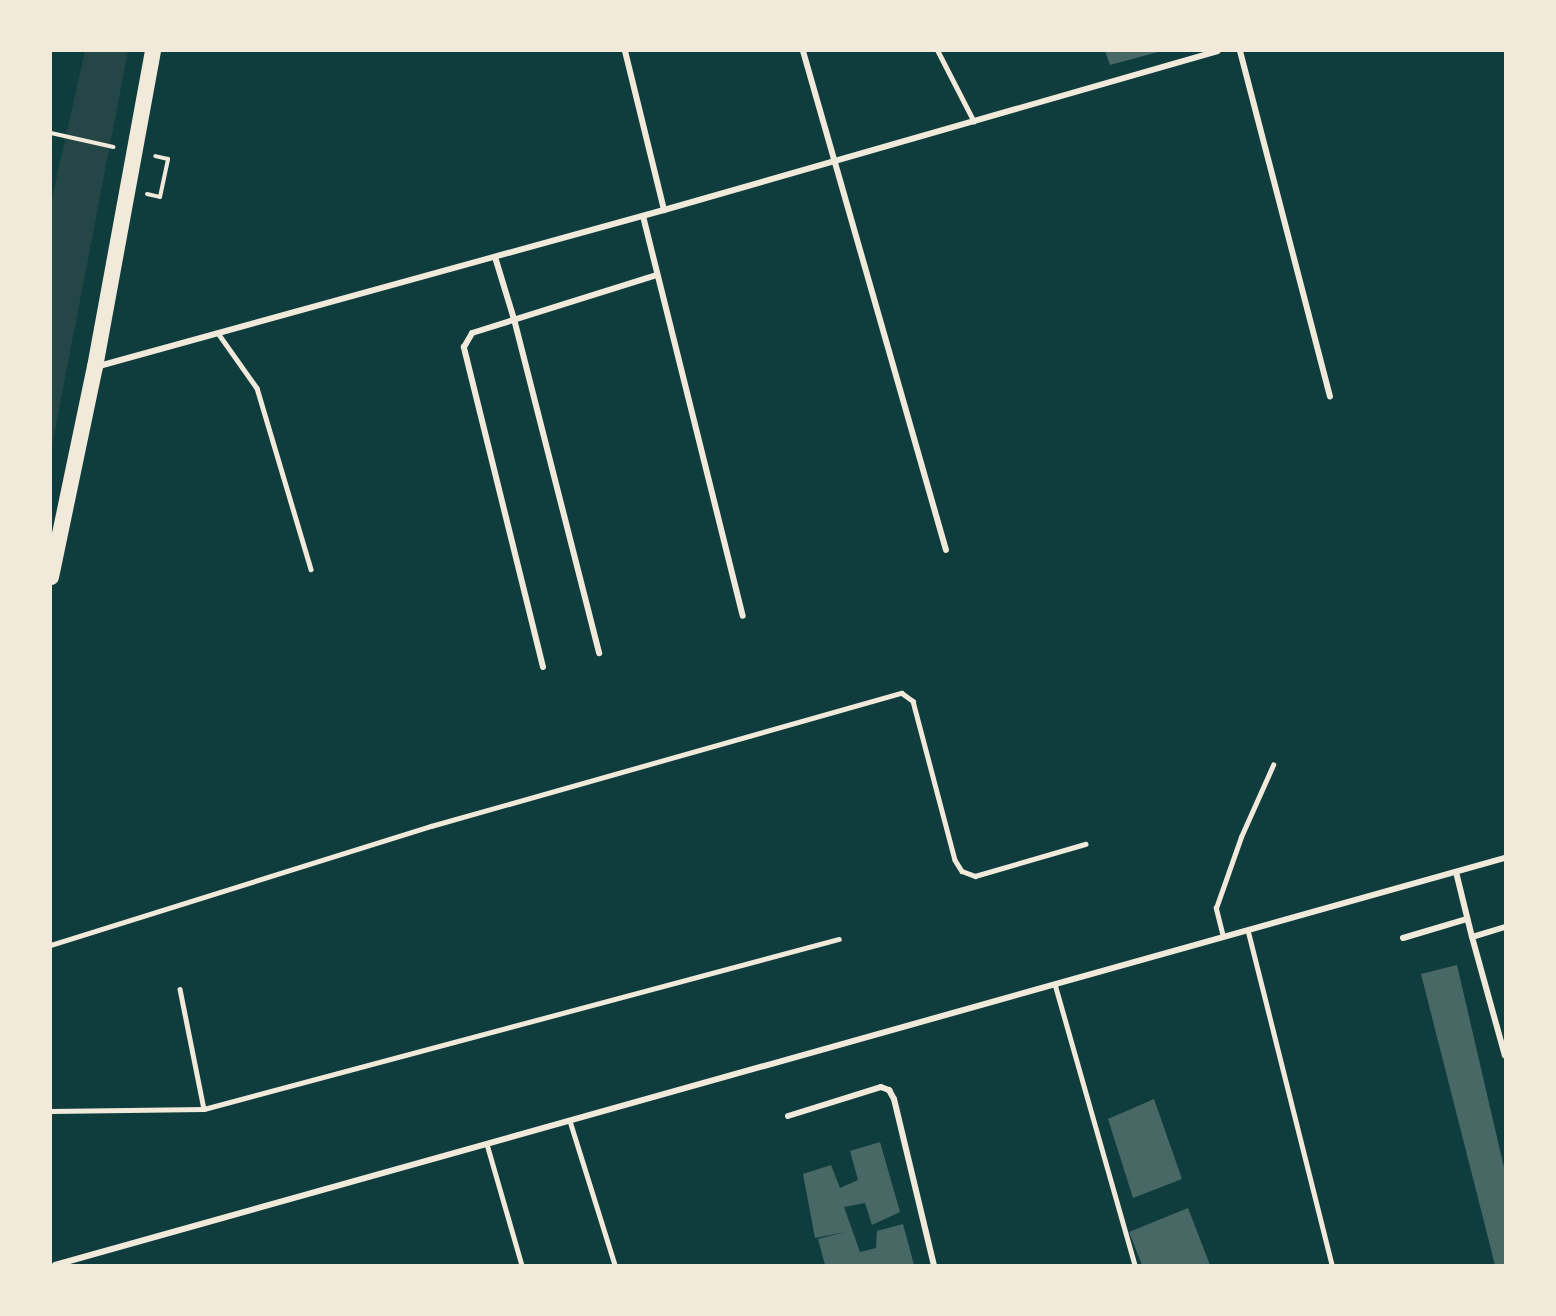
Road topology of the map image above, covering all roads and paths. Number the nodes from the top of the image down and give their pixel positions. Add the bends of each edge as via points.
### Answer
1 (153, 51) edge
2 (625, 51) edge
3 (803, 51) edge
4 (938, 51) edge
5 (1218, 51) edge
6 (1240, 51) edge
7 (974, 121) junction
8 (51, 132) edge
9 (121, 148) dead end
10 (144, 154) dead end
11 (836, 161) junction
12 (160, 197) dead end
13 (664, 210) junction
14 (643, 216) junction
15 (495, 257) junction
16 (657, 275) junction
17 (514, 319) junction
18 (218, 333) junction
19 (95, 367) junction
20 (1330, 396) dead end
21 (946, 550) dead end
22 (311, 568) dead end
23 (51, 576) edge
24 (743, 616) dead end
25 (599, 653) dead end
26 (543, 667) dead end
27 (1273, 765) dead end
28 (1085, 844) dead end
29 (1505, 858) edge
30 (1456, 872) junction
31 (1467, 919) junction
32 (1505, 927) edge
33 (1248, 930) junction
34 (1223, 937) junction
35 (1472, 937) junction
36 (1402, 938) dead end
37 (839, 939) dead end
38 (51, 945) edge
39 (1055, 984) junction
40 (180, 989) dead end
41 (1505, 1056) edge
42 (204, 1109) junction
43 (51, 1111) edge
44 (788, 1116) dead end
45 (570, 1121) junction
46 (487, 1144) junction
47 (55, 1265) edge
48 (522, 1265) edge
49 (615, 1265) edge
50 (934, 1265) edge
51 (1135, 1265) edge
52 (1332, 1265) edge

1 - 19 highway
2 - 13 street
3 - 11 street
4 - 7 lane
5 - 7 street
6 - 20 street
7 - 11 street
8 - 9 path
10 - 12 path via 168,159
11 - 13 street
11 - 21 street
13 - 14 street
14 - 15 street
14 - 16 street
15 - 17 street
15 - 18 street
16 - 17 street
16 - 24 street
17 - 25 street
17 - 26 street via 472,333 464,347
18 - 19 street
18 - 22 lane via 257,388
19 - 23 highway
27 - 34 lane via 1241,837 1216,908
28 - 38 lane via 975,876 962,871 955,860 913,701 902,693 431,826
29 - 30 street
30 - 31 street
30 - 33 street
31 - 35 street
31 - 36 street
32 - 35 street
33 - 34 street
33 - 52 lane
34 - 39 street
35 - 41 street
37 - 42 lane
39 - 45 street
39 - 51 lane
40 - 42 lane
42 - 43 lane
44 - 50 street via 881,1087 888,1090 894,1099
45 - 46 street
45 - 49 lane
46 - 47 street
46 - 48 lane

